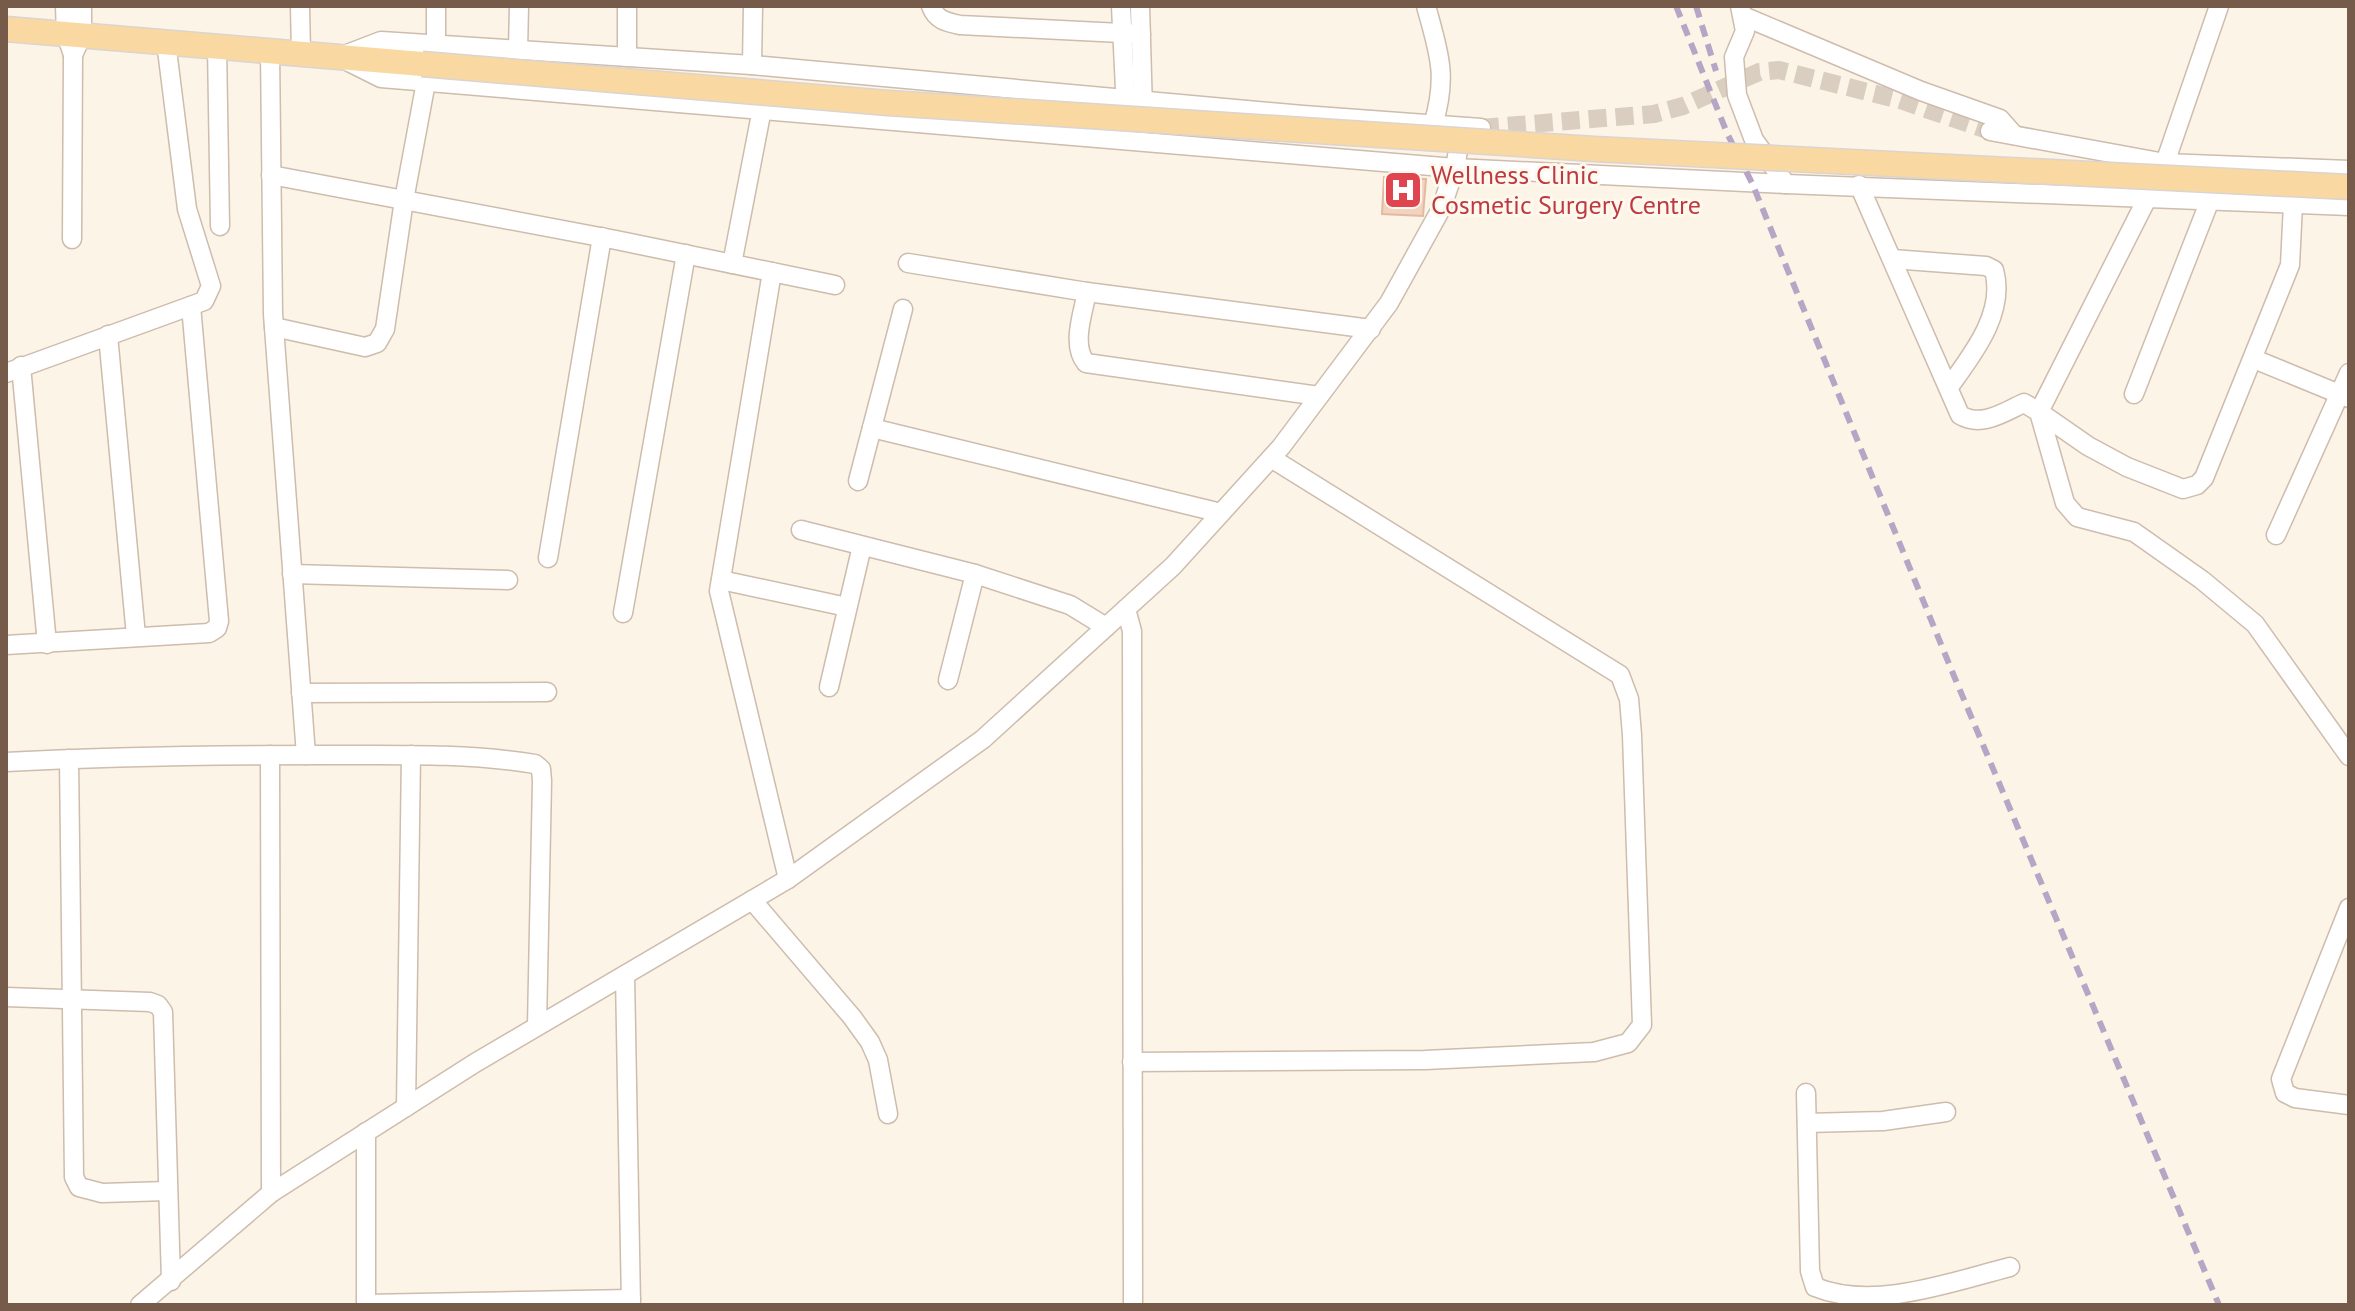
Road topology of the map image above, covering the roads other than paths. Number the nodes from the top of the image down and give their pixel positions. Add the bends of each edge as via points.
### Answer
1 (65, 6) edge
2 (82, 6) edge
3 (300, 6) edge
4 (436, 6) edge
5 (519, 6) edge
6 (627, 6) edge
7 (753, 6) edge
8 (931, 6) edge
9 (1121, 6) edge
10 (1140, 6) edge
11 (1426, 6) edge
12 (2219, 6) edge
13 (1741, 11) edge
14 (6, 29) edge
15 (1132, 34) junction
16 (74, 41) junction
17 (166, 42) junction
18 (217, 46) junction
19 (518, 50) junction
20 (270, 51) junction
21 (301, 54) junction
22 (627, 57) junction
23 (428, 63) junction
24 (752, 65) junction
25 (1134, 100) junction
26 (762, 109) junction
27 (1433, 125) junction
28 (1990, 131) tunnel mouth
29 (2014, 135) junction
30 (1136, 142) junction
31 (2165, 163) junction
32 (1455, 168) junction
33 (2349, 170) edge
34 (271, 175) junction
35 (1786, 184) junction
36 (1859, 185) junction
37 (2349, 187) edge
38 (2147, 199) junction
39 (404, 200) junction
40 (2210, 200) junction
41 (2293, 204) junction
42 (2349, 206) edge
43 (220, 226) dead end
44 (602, 237) junction
45 (72, 239) dead end
46 (686, 254) junction
47 (1892, 259) junction
48 (908, 263) dead end
49 (732, 264) junction
50 (772, 272) junction
51 (835, 285) dead end
52 (1087, 292) junction
53 (191, 306) junction
54 (903, 309) dead end
55 (274, 327) junction
56 (1371, 329) junction
57 (108, 335) junction
58 (2254, 359) junction
59 (14, 370) edge
60 (2349, 373) edge
61 (1949, 387) junction
62 (2134, 394) dead end
63 (1319, 396) junction
64 (2344, 396) edge
65 (2039, 412) junction
66 (872, 428) junction
67 (1271, 458) junction
68 (858, 481) dead end
69 (1221, 513) junction
70 (801, 530) dead end
71 (2276, 535) dead end
72 (862, 546) junction
73 (548, 558) dead end
74 (292, 574) junction
75 (975, 574) junction
76 (508, 580) dead end
77 (721, 580) junction
78 (847, 607) junction
79 (1126, 609) junction
80 (623, 613) dead end
81 (1106, 627) junction
82 (136, 636) junction
83 (47, 644) junction
84 (6, 645) edge
85 (948, 680) dead end
86 (829, 687) dead end
87 (547, 692) dead end
88 (301, 693) junction
89 (270, 755) junction
90 (306, 755) junction
91 (411, 755) junction
92 (2349, 756) edge
93 (69, 759) junction
94 (6, 762) edge
95 (788, 879) junction
96 (752, 900) junction
97 (2349, 908) edge
98 (625, 975) junction
99 (6, 997) edge
100 (72, 1001) junction
101 (537, 1026) junction
102 (1132, 1062) junction
103 (1806, 1093) dead end
104 (2349, 1105) edge
105 (406, 1107) junction
106 (1946, 1112) dead end
107 (888, 1114) dead end
108 (1807, 1123) junction
109 (366, 1132) junction
110 (167, 1191) junction
111 (271, 1193) junction
112 (2010, 1267) dead end
113 (171, 1281) junction
114 (1903, 1300) edge
115 (631, 1302) edge
116 (140, 1305) edge
117 (366, 1305) edge
118 (1133, 1305) edge

1 - 16 street
2 - 16 street
3 - 21 street
4 - 23 street
5 - 19 street
6 - 22 street
7 - 24 street
8 - 15 street via 943,21 960,25
9 - 15 street
10 - 15 street
11 - 27 street via 1443,84
12 - 31 street
13 - 29 street via 1921,91 2000,119
13 - 35 street via 1745,31 1734,57 1737,95 1754,140
14 - 16 main road
15 - 25 street
16 - 17 main road
16 - 45 street
17 - 18 main road
17 - 53 street via 187,209 211,286 204,301
18 - 20 main road
18 - 43 street
19 - 22 street
19 - 23 street
20 - 21 main road
20 - 34 street
21 - 23 main road
22 - 24 street
23 - 26 street
23 - 37 main road, bridge via 888,103 1563,147
23 - 39 street
24 - 25 street
25 - 27 street
25 - 30 street
26 - 30 street
26 - 49 street
27 - 32 street via 1471,127
28 - 29 street
29 - 31 street
30 - 32 street
31 - 33 street
31 - 38 street
32 - 35 street
32 - 56 street via 1441,209
34 - 39 street
34 - 55 street
35 - 36 street
36 - 38 street
36 - 47 street
38 - 40 street
38 - 65 street
39 - 44 street
39 - 55 street via 385,329 377,343 365,347
40 - 41 street
40 - 62 street
41 - 42 street
41 - 58 street via 2290,265
44 - 46 street
44 - 73 street
46 - 49 street
46 - 80 street
47 - 61 street
47 - 61 street via 1994,270 1989,327
48 - 52 street
49 - 50 street
50 - 51 street
50 - 77 street
52 - 56 street
52 - 63 street via 1079,341 1086,363
53 - 57 street
53 - 82 street via 219,621 209,633
54 - 66 street
55 - 74 street
56 - 63 street
57 - 59 street
57 - 82 street
58 - 64 street
58 - 65 street via 2204,478 2191,488 2127,467
59 - 83 street
60 - 64 street
61 - 65 street via 1960,415 1969,420 1990,418 2024,403
63 - 67 street
64 - 71 street
65 - 92 street via 2065,503 2077,517 2134,532 2255,624
66 - 68 street
66 - 69 street
67 - 69 street
67 - 102 street via 1620,675 1629,699 1632,735 1642,1025 1628,1043 1594,1052 1425,1060
69 - 79 street
70 - 72 street
72 - 75 street
72 - 78 street
74 - 76 street
74 - 88 street
75 - 81 street via 1070,605
75 - 85 street
77 - 78 street
77 - 95 street via 719,591
78 - 86 street
79 - 81 street
79 - 102 street via 1132,631
81 - 95 street via 983,739
82 - 83 street
83 - 84 street
87 - 88 street
88 - 90 street
89 - 90 street
89 - 93 street
89 - 111 street
90 - 91 street
91 - 101 street via 521,761 541,769
91 - 105 street
93 - 94 street
93 - 100 street
95 - 96 street
96 - 98 street
96 - 107 street via 870,1042
97 - 104 street via 2281,1079 2285,1093 2295,1098
98 - 101 street
98 - 115 street
99 - 100 street
100 - 110 street via 150,1002 163,1012
100 - 110 street via 74,1177 79,1187 102,1193
101 - 105 street
102 - 118 street
103 - 108 street
105 - 109 street
106 - 108 street via 1883,1121
108 - 114 street via 1810,1271 1815,1287 1839,1295
109 - 111 street
109 - 117 street
110 - 113 street
111 - 113 street
112 - 114 street
113 - 116 street
115 - 117 street

